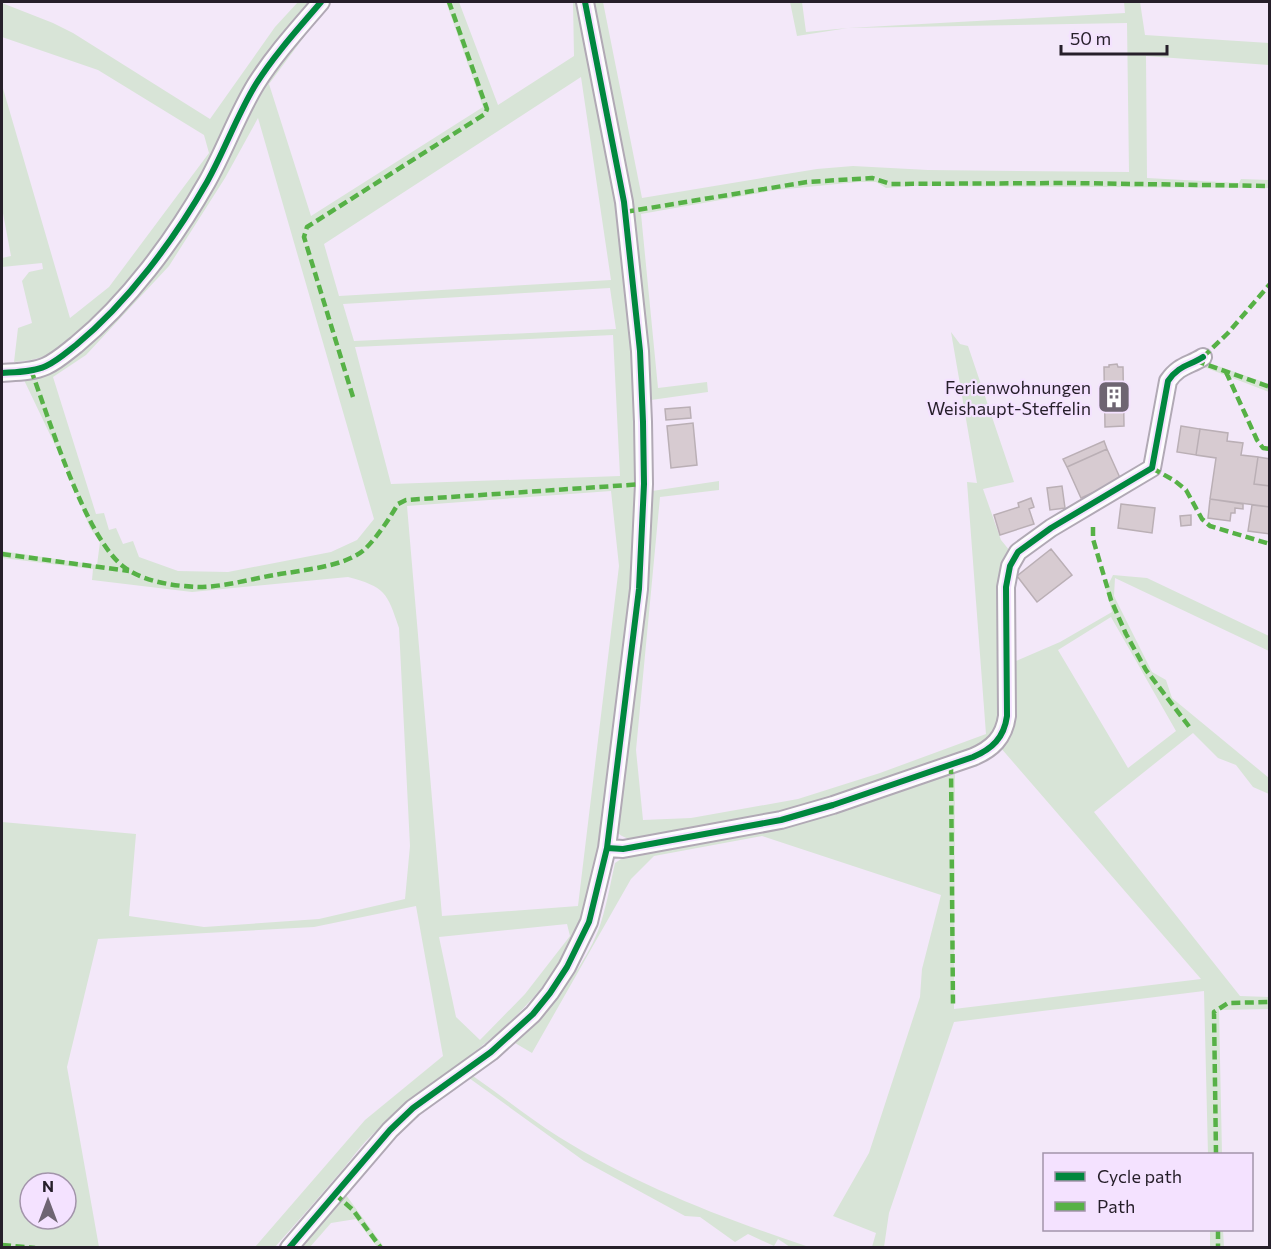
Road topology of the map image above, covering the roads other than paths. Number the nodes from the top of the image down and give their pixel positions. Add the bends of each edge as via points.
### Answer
1 (321, 2) edge
2 (585, 2) edge
3 (1203, 357) dead end
4 (2, 373) edge
5 (607, 848) junction
6 (289, 1248) edge

1 - 4 street via 274,56 245,103 207,181 173,235 129,291 92,332 46,366
2 - 5 street via 624,202 640,351 643,422 639,589
3 - 5 street via 1183,366 1168,381 1152,468 1051,528 1014,559 1006,587 1007,716 1004,731 993,746 972,757 781,820 623,849
5 - 6 street via 590,922 550,993 491,1052 413,1107

